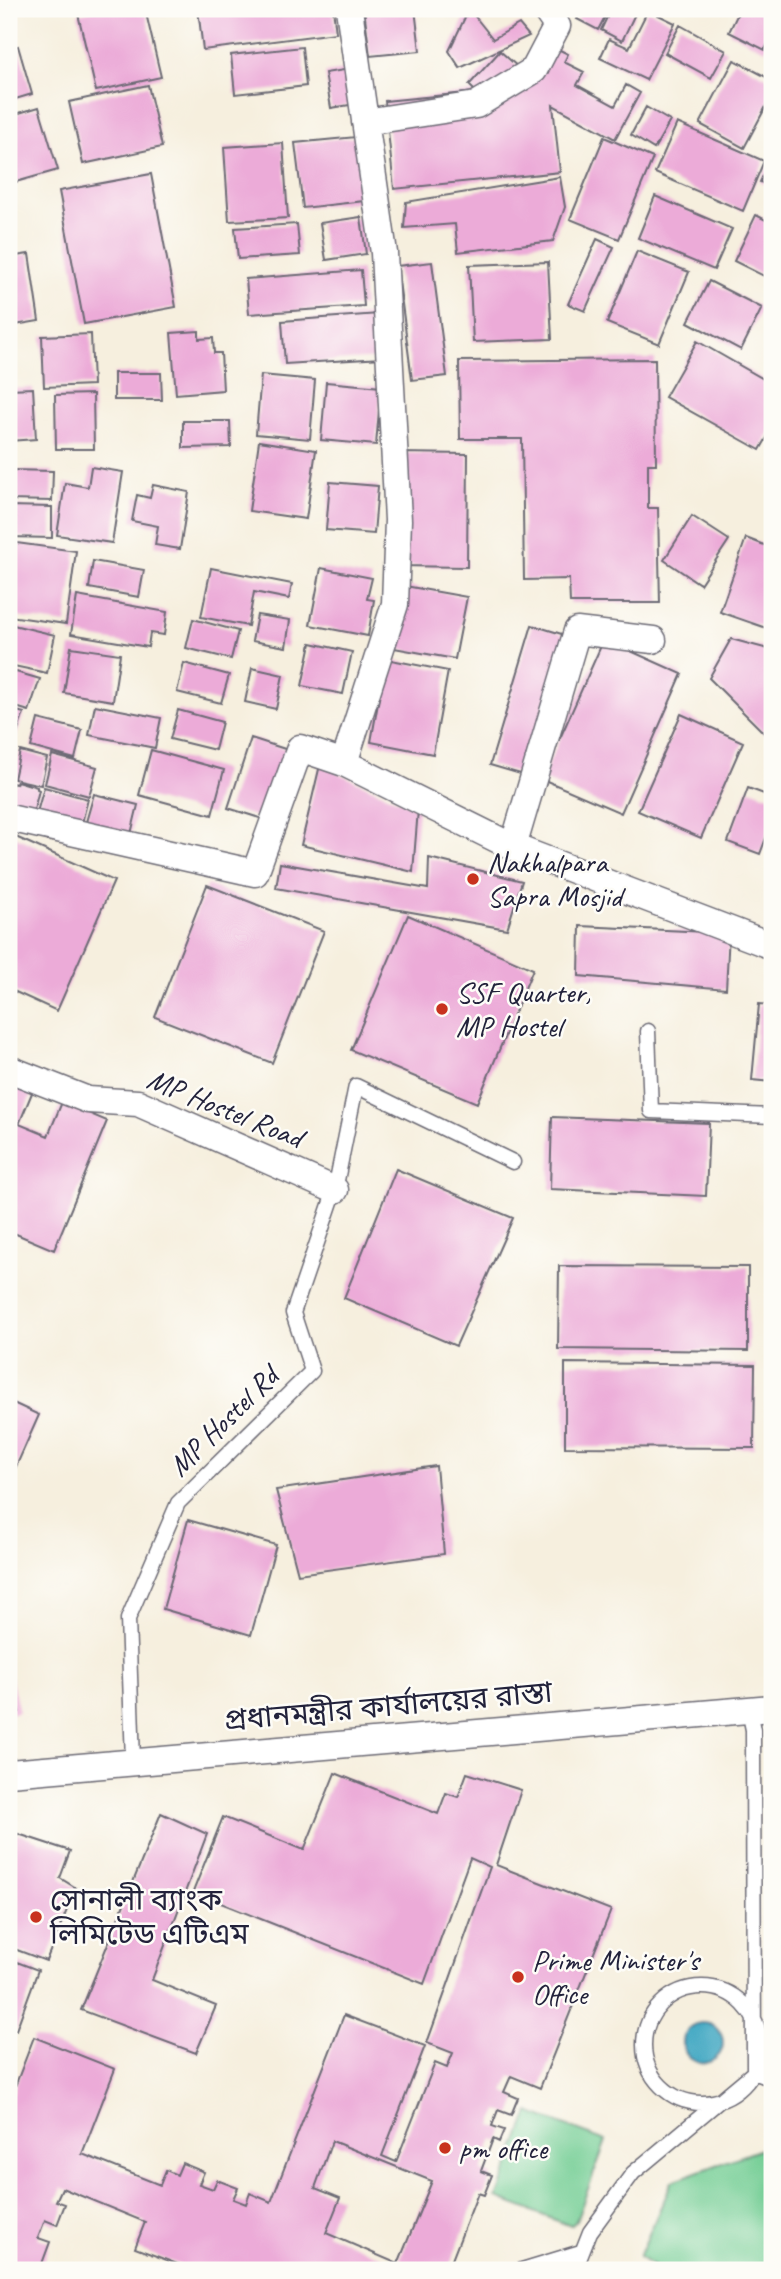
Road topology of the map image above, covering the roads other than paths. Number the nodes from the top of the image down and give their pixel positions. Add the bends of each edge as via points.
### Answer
1 (349, 9) edge
2 (545, 9) edge
3 (365, 122) junction
4 (653, 640) dead end
5 (344, 762) junction
6 (9, 818) edge
7 (513, 847) junction
8 (772, 946) edge
9 (648, 1031) dead end
10 (9, 1069) edge
11 (772, 1116) edge
12 (513, 1161) dead end
13 (335, 1190) junction
14 (761, 1709) edge
15 (133, 1760) junction
16 (9, 1773) edge
17 (754, 2018) junction
18 (754, 2072) junction
19 (772, 2079) edge
20 (721, 2099) junction
21 (581, 2252) junction
22 (522, 2270) edge
23 (575, 2270) edge

1 - 3 street
2 - 3 street via 557,26 534,70 476,105
3 - 5 street via 384,253 398,520 395,604
4 - 7 street via 577,631
5 - 6 street via 300,748 255,873
5 - 7 street
7 - 8 street
9 - 11 lane via 651,1111
10 - 13 street, MP Hostel Road via 88,1100 138,1103
12 - 13 lane, MP Hostel Rd via 356,1086
13 - 15 lane, MP Hostel Rd via 293,1313 312,1371 178,1503 128,1619
14 - 15 street, প্রধানমন্ত্রীর কার্যালয়ের রাস্তা
14 - 17 lane via 753,1730
15 - 16 street, প্রধানমন্ত্রীর কার্যালয়ের রাস্তা
17 - 18 lane via 760,2035
17 - 20 lane via 741,2001 705,1986 668,1997 654,2011 646,2029 643,2047 657,2083 689,2102
18 - 19 lane
18 - 20 lane
20 - 21 lane via 633,2173
21 - 22 lane
21 - 23 lane

